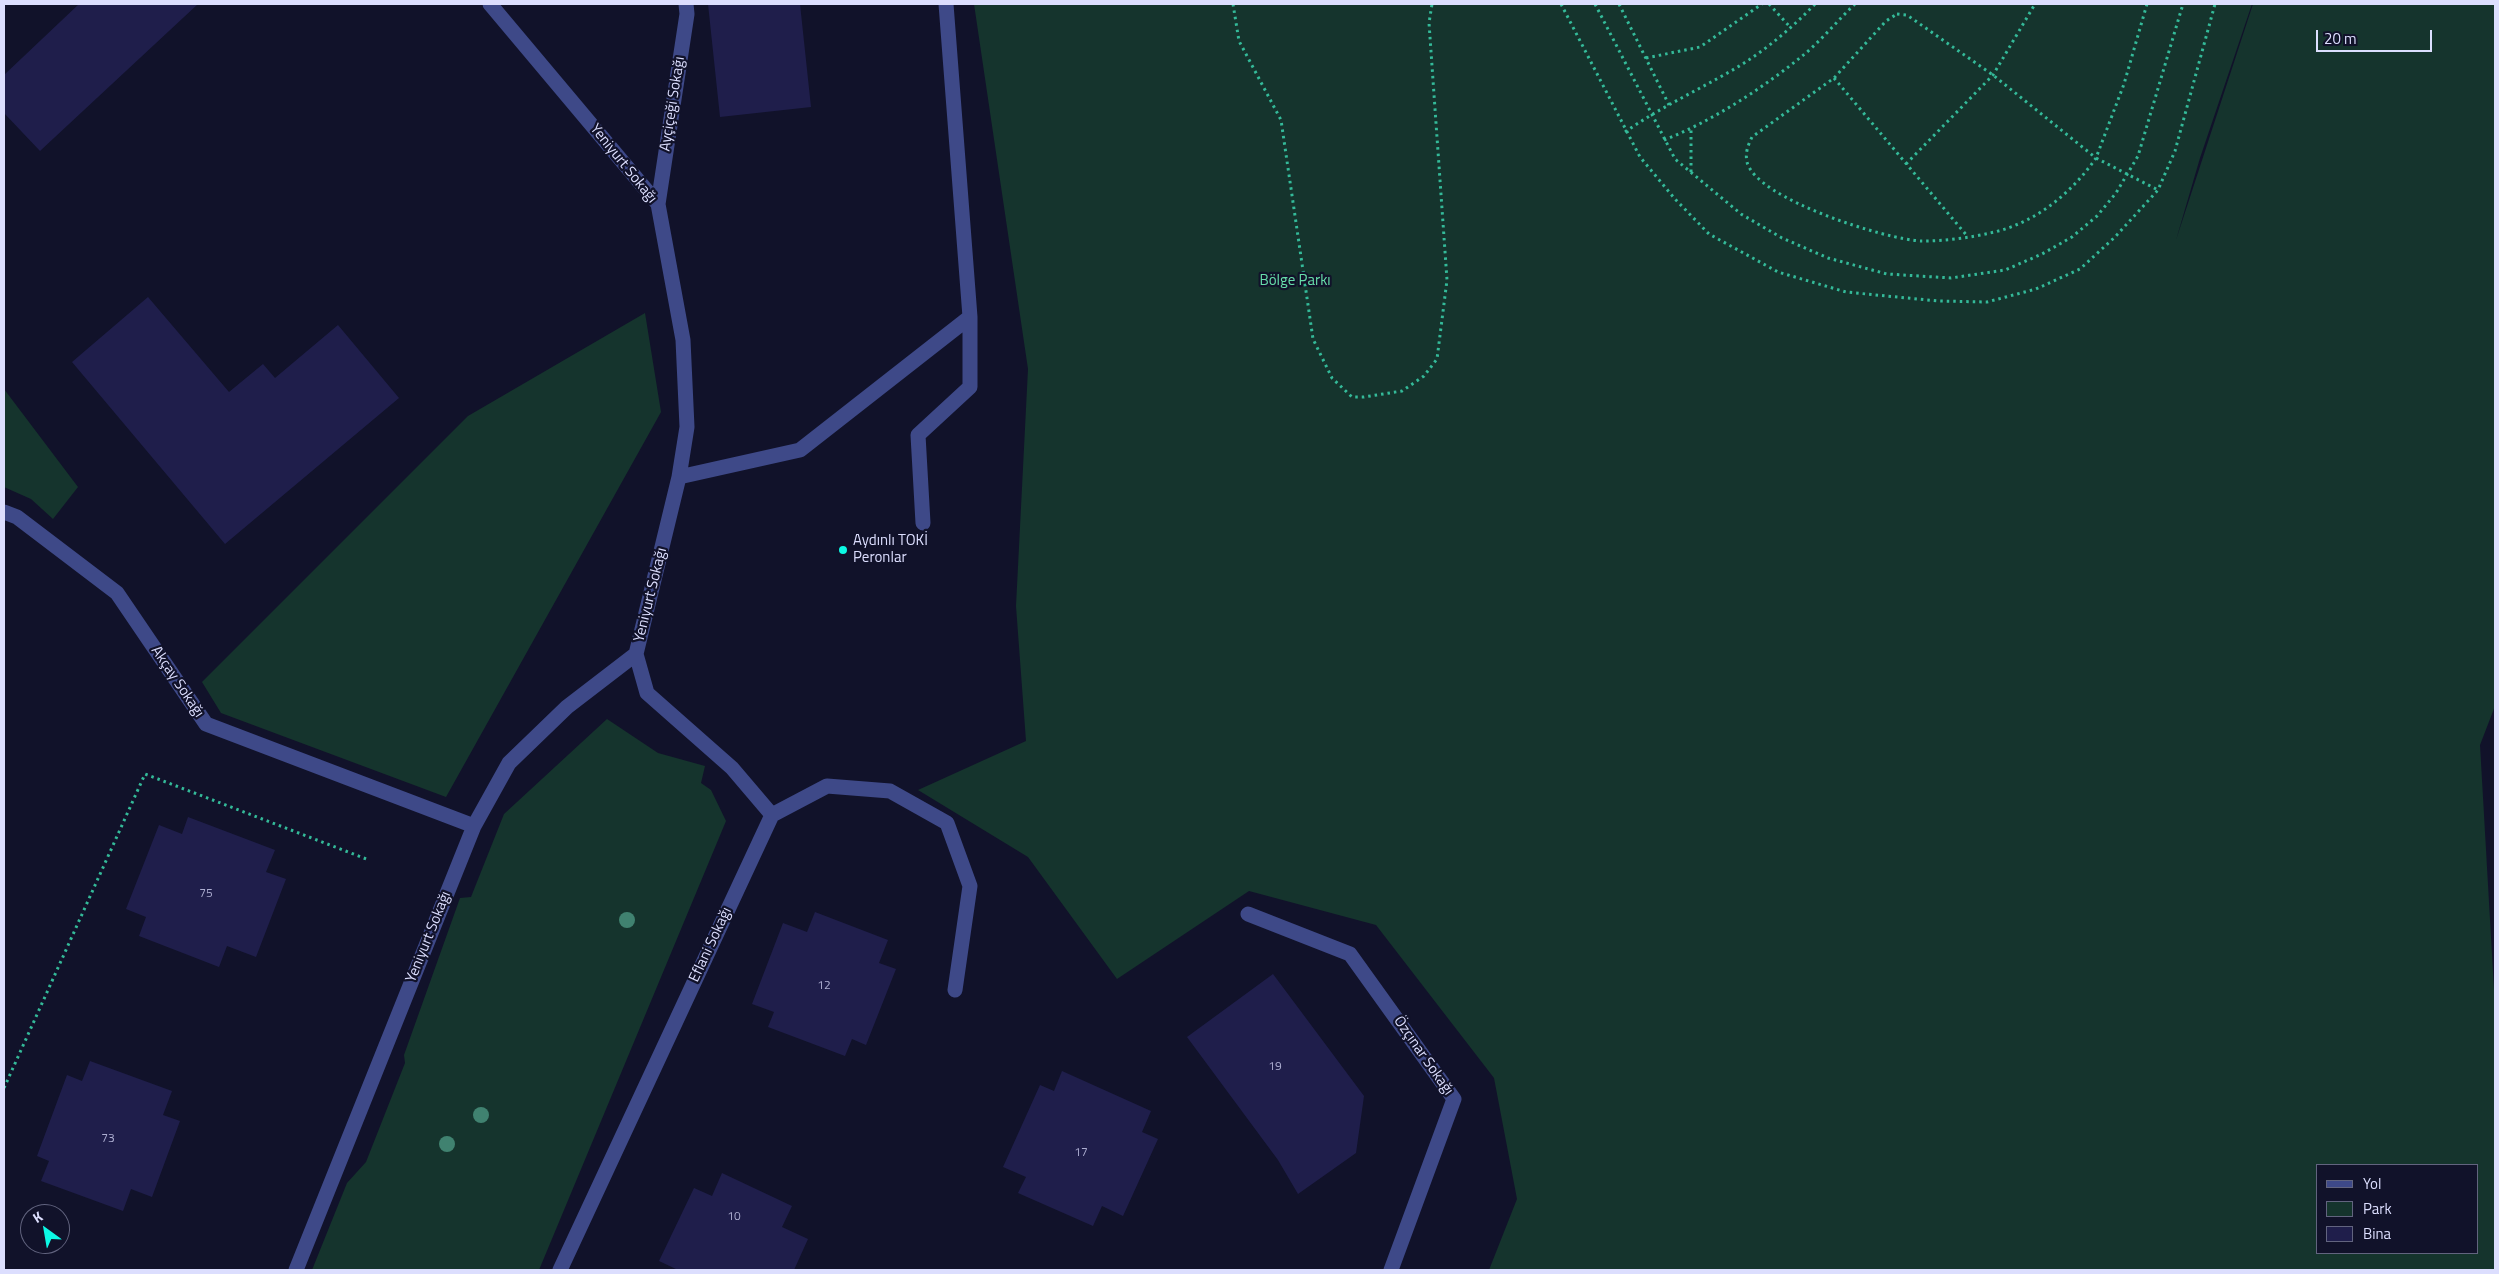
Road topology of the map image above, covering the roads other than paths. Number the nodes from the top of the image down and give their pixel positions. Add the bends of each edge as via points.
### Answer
1 (490, 4) edge
2 (686, 4) edge
3 (946, 4) edge
4 (658, 204) junction
5 (970, 317) junction
6 (679, 477) junction
7 (4, 512) edge
8 (923, 523) dead end
9 (636, 654) junction
10 (772, 815) junction
11 (474, 826) junction
12 (1248, 914) dead end
13 (954, 990) dead end
14 (296, 1270) edge
15 (560, 1270) edge
16 (1391, 1270) edge

1 - 4 street, Yeniyurt Sokağı
2 - 4 street, Ayçiçeği Sokağı
3 - 5 street
4 - 6 street, Yeniyurt Sokağı via 683,340 687,428
5 - 6 street via 800,450
5 - 8 street via 970,387 918,435
6 - 9 street, Yeniyurt Sokağı
7 - 11 street, Akçay Sokağı via 17,517 117,593 206,724
9 - 10 street via 647,693 732,768
9 - 11 street, Yeniyurt Sokağı via 567,706 509,763
10 - 13 street via 827,786 890,792 947,823 970,886
10 - 15 street, Eflani Sokağı
11 - 14 street, Yeniyurt Sokağı
12 - 16 street, Özçınar Sokağı via 1350,954 1454,1099

